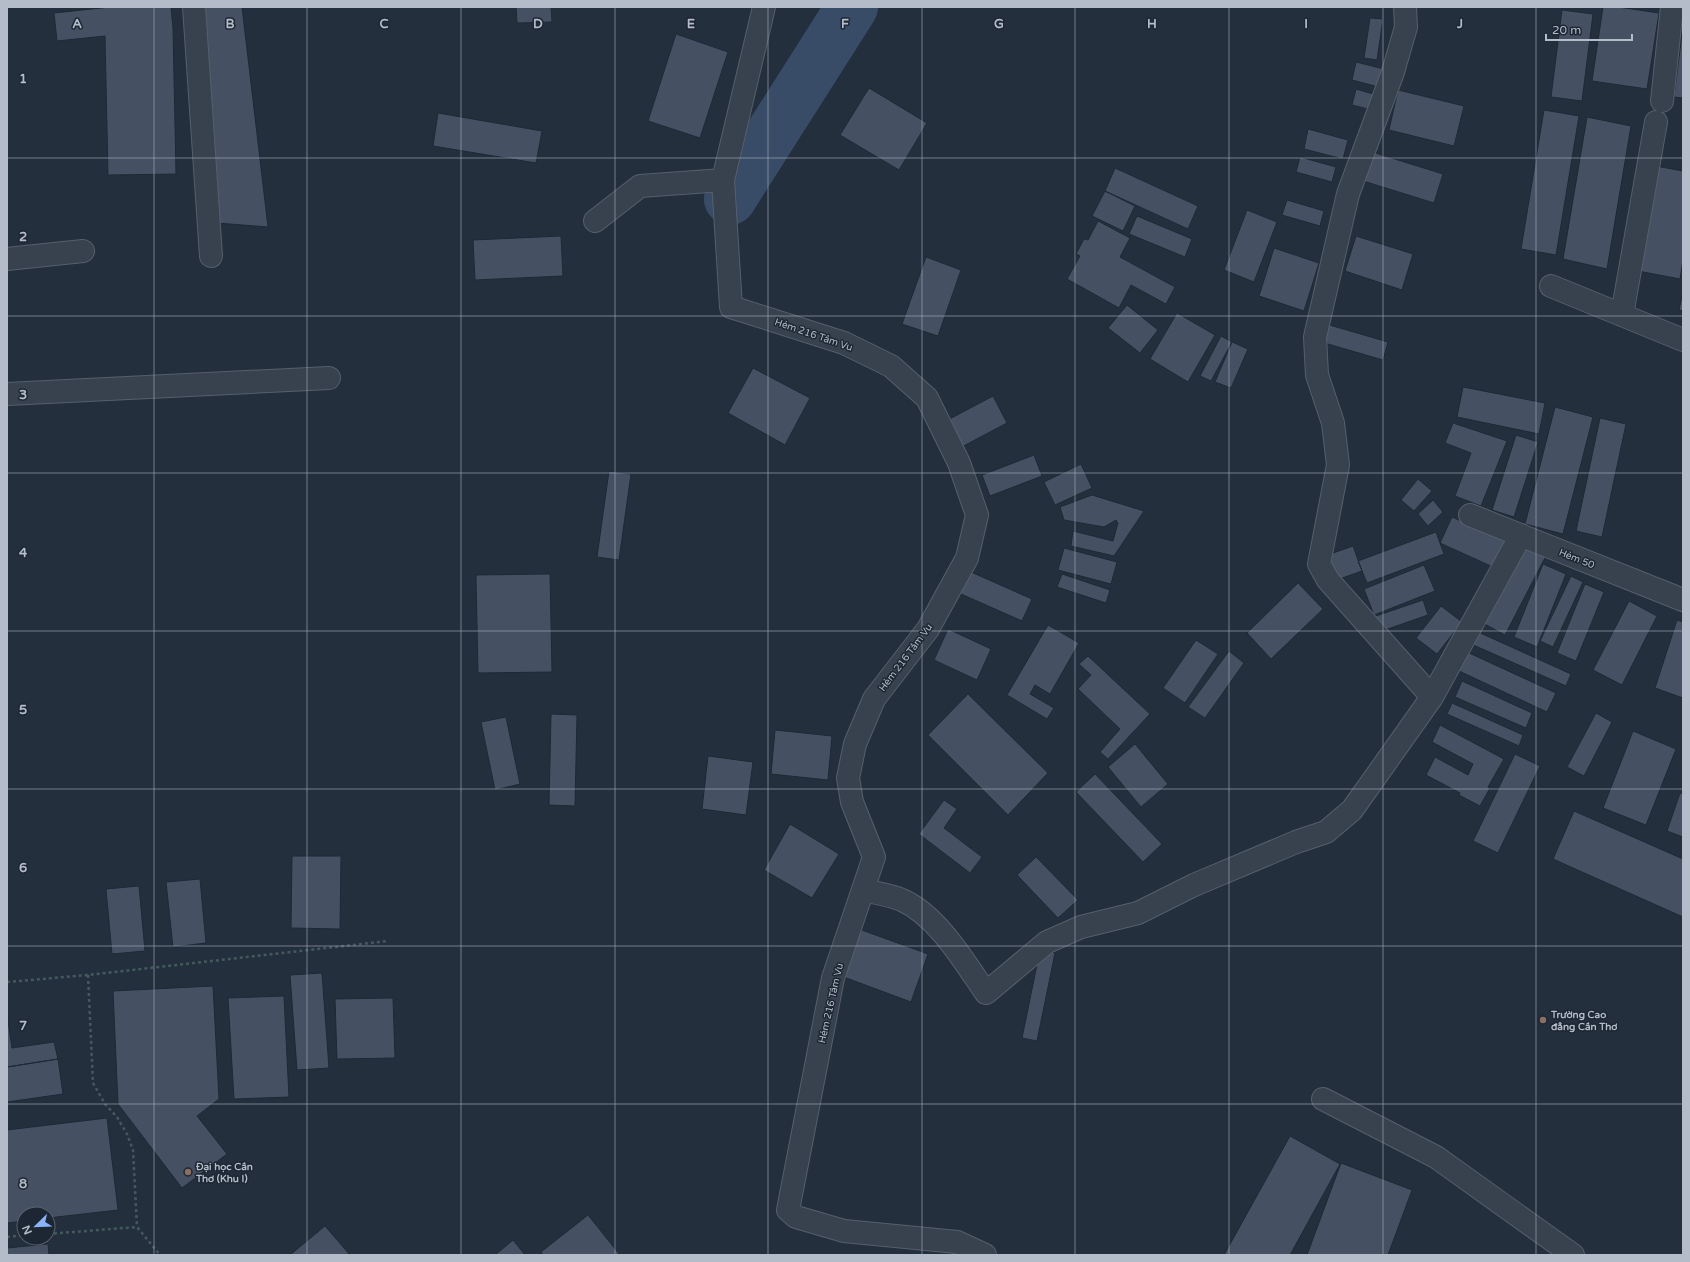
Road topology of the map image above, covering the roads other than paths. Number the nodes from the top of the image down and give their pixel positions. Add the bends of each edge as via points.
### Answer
1 (194, 7) edge
2 (764, 7) edge
3 (1406, 7) edge
4 (1672, 7) edge
5 (1662, 100) dead end
6 (1656, 122) dead end
7 (723, 180) junction
8 (595, 221) dead end
9 (83, 252) dead end
10 (211, 256) dead end
11 (7, 259) edge
12 (1551, 286) dead end
13 (1622, 315) junction
14 (1683, 340) edge
15 (329, 378) dead end
16 (7, 394) edge
17 (1470, 515) dead end
18 (1521, 535) junction
19 (1683, 600) edge
20 (1432, 696) junction
21 (863, 890) junction
22 (1323, 1099) dead end
23 (985, 1255) edge
24 (1573, 1255) edge

1 - 10 street
2 - 7 street, Hẻm 216 Tầm Vu
3 - 20 street via 1406,26 1393,72 1348,194 1315,337 1317,375 1333,423 1338,465 1319,564 1328,580
4 - 5 street
6 - 13 street
7 - 8 street via 640,186
7 - 21 street, Hẻm 216 Tầm Vu via 731,307 844,343 891,366 927,398 959,463 977,515 967,558 928,629 874,699 855,744 848,778 852,802 874,857
9 - 11 street
12 - 13 street
13 - 14 street
15 - 16 street
17 - 18 street, Hẻm 50
18 - 19 street, Hẻm 50
18 - 20 street
20 - 21 street via 1352,810 1326,832 1202,882 1138,913 1081,927 1047,942 986,994 952,945 924,914 902,900
21 - 23 street, Hẻm 216 Tầm Vu via 833,978 788,1210 796,1217 844,1231 956,1242
22 - 24 street via 1436,1157

